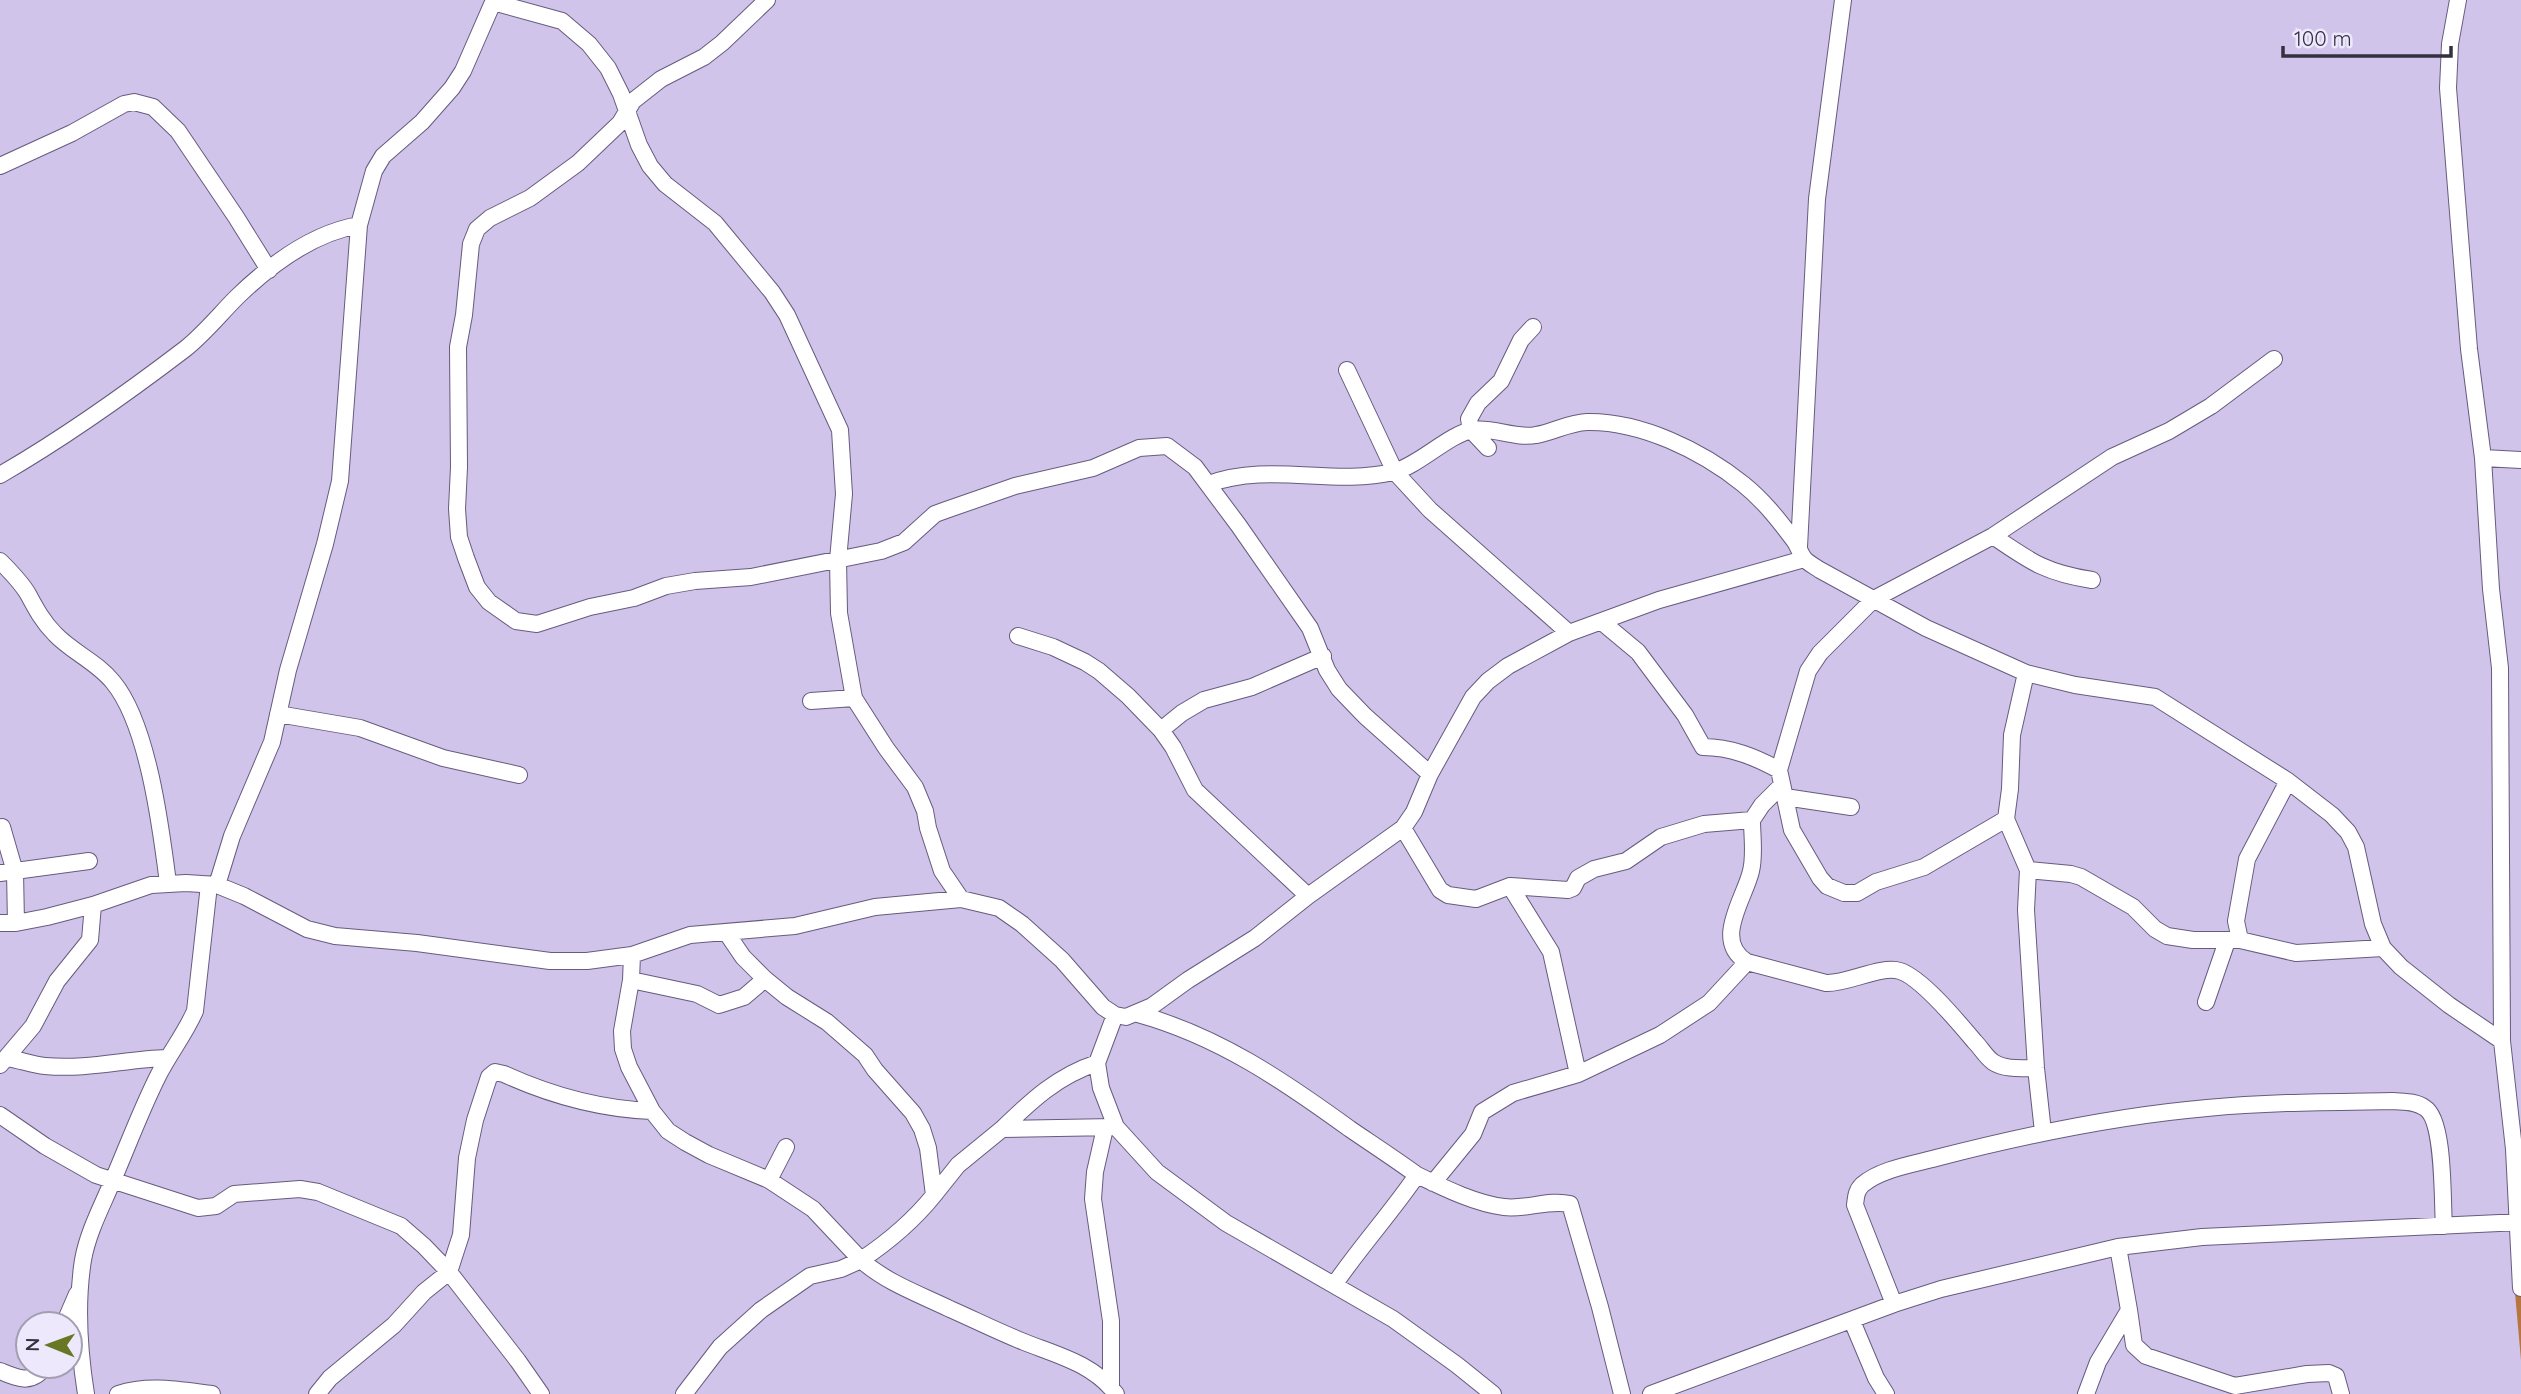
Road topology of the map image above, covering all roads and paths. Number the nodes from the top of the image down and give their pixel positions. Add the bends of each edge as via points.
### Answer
1 (767, 0) edge
2 (1843, 0) edge
3 (2458, 0) edge
4 (494, 1) edge
5 (628, 112) junction
6 (0, 166) edge
7 (359, 225) junction
8 (269, 270) junction
9 (1533, 327) dead end
10 (2274, 359) dead end
11 (1347, 370) dead end
12 (1471, 430) junction
13 (1488, 448) dead end
14 (2483, 458) junction
15 (2521, 460) edge
16 (1395, 472) junction
17 (0, 475) edge
18 (1209, 484) junction
19 (1993, 536) junction
20 (1801, 553) junction
21 (838, 560) junction
22 (0, 561) edge
23 (2092, 580) dead end
24 (1874, 599) junction
25 (1602, 622) junction
26 (1569, 633) junction
27 (1018, 636) dead end
28 (1322, 656) junction
29 (2026, 673) junction
30 (854, 698) junction
31 (811, 701) dead end
32 (278, 713) junction
33 (1161, 730) junction
34 (1430, 774) junction
35 (519, 775) dead end
36 (2288, 781) junction
37 (1782, 784) junction
38 (1851, 807) dead end
39 (2006, 819) junction
40 (1752, 820) junction
41 (2, 827) dead end
42 (1403, 828) junction
43 (89, 861) dead end
44 (2028, 870) junction
45 (8, 872) edge
46 (169, 883) junction
47 (213, 885) junction
48 (1510, 886) junction
49 (1308, 896) junction
50 (961, 899) junction
51 (93, 905) junction
52 (8, 923) edge
53 (726, 932) junction
54 (2233, 940) junction
55 (2383, 948) junction
56 (632, 956) junction
57 (1747, 962) junction
58 (765, 979) junction
59 (631, 980) junction
60 (2206, 1002) dead end
61 (1138, 1014) junction
62 (1115, 1016) junction
63 (2502, 1041) junction
64 (167, 1058) junction
65 (4, 1062) edge
66 (1097, 1063) junction
67 (2036, 1068) junction
68 (1578, 1074) junction
69 (652, 1111) junction
70 (0, 1115) edge
71 (1111, 1128) junction
72 (1002, 1129) junction
73 (2043, 1132) junction
74 (786, 1147) dead end
75 (1417, 1175) junction
76 (769, 1180) junction
77 (113, 1181) junction
78 (1433, 1183) junction
79 (934, 1195) junction
80 (2519, 1222) edge
81 (2444, 1226) junction
82 (2118, 1247) junction
83 (861, 1260) junction
84 (449, 1272) junction
85 (1334, 1285) junction
86 (80, 1288) junction
87 (2521, 1288) edge
88 (1894, 1304) junction
89 (70, 1310) edge
90 (2129, 1310) junction
91 (1852, 1321) junction
92 (2235, 1390) edge
93 (1113, 1391) edge
94 (86, 1394) edge
95 (118, 1394) edge
96 (212, 1394) edge
97 (317, 1394) edge
98 (541, 1394) edge
99 (684, 1394) edge
100 (1493, 1394) edge
101 (1622, 1394) edge
102 (1654, 1394) edge
103 (1886, 1394) edge
104 (2086, 1394) edge
105 (2341, 1394) edge

1 - 5 street via 704,57 655,83
2 - 20 street via 1817,199
3 - 14 street via 2448,88 2469,349
4 - 5 street via 551,17 572,28 608,68
4 - 7 street via 452,88 383,156 374,171
5 - 21 street via 650,166 665,184 715,223 781,304 828,401 840,430 844,494
5 - 21 street via 578,163 530,198 484,223 471,244 458,347 457,509 459,537 477,587 516,621 537,624 666,586 751,578
6 - 8 street via 124,104 153,107 178,131
7 - 8 street via 336,229
7 - 32 street via 340,481
8 - 17 street via 187,347 42,451
9 - 12 street via 1521,340 1501,381 1478,403 1469,419
10 - 19 street via 2211,406 2112,457
11 - 16 street
12 - 13 street
12 - 16 street
12 - 20 street via 1536,435 1588,422 1668,439 1744,485 1771,510
14 - 15 street
14 - 63 street via 2500,668
16 - 18 street via 1343,477 1253,475
16 - 26 street via 1439,518
18 - 21 street via 1171,447 1139,448 1093,468 1015,486 935,514 894,547
18 - 28 street via 1310,628
19 - 23 street via 2041,568
19 - 24 street
20 - 24 street
20 - 25 street
21 - 30 street via 839,613
22 - 46 street via 55,635 114,682 127,706 138,729
24 - 29 street
24 - 37 street via 1808,671
25 - 26 street
25 - 37 street via 1637,652 1703,747 1759,758
26 - 34 street via 1523,657 1473,696
27 - 33 street via 1053,647 1099,671
28 - 33 street via 1252,687 1204,700
28 - 34 street via 1346,697
29 - 36 street via 2155,697
29 - 39 street via 2012,735
30 - 31 street
30 - 50 street via 915,787 942,871
32 - 35 street via 360,728 443,758
32 - 47 street via 272,742
33 - 49 street via 1195,790
34 - 42 street
36 - 54 street via 2247,859
36 - 55 street via 2348,832
37 - 38 street
37 - 39 street via 1792,830 1820,878 1835,891 1849,894 1924,867
37 - 40 street
39 - 44 street
40 - 48 street via 1704,824 1661,837 1626,861 1578,878 1570,889
40 - 57 street via 1752,869 1734,913 1732,933 1736,953
41 - 45 street
42 - 48 street via 1443,893 1476,899
42 - 49 street
43 - 45 street
44 - 54 street via 2081,877 2133,907 2167,936
44 - 67 street via 2026,910
45 - 52 street
46 - 47 street
46 - 51 street
47 - 56 street via 307,929 335,936 550,961
47 - 64 street via 194,1011
48 - 68 street via 1550,952
49 - 61 street via 1255,938
50 - 53 street via 904,902 795,926
50 - 62 street via 999,908 1021,924
51 - 52 street
51 - 65 street via 90,940
53 - 56 street via 680,937
53 - 58 street
54 - 55 street via 2296,953
54 - 60 street
55 - 63 street via 2449,1005
56 - 59 street
57 - 67 street via 1825,984 1892,970 1902,972 1953,1016 1992,1061 2009,1068
57 - 68 street via 1709,1003 1684,1020
58 - 59 street via 744,998 719,1005 697,994
58 - 79 street via 846,1038 913,1113 928,1148
59 - 69 street via 623,1049
61 - 62 street
61 - 75 street via 1236,1052
62 - 66 street
63 - 80 street
64 - 65 street via 73,1067
64 - 77 street
66 - 71 street
66 - 72 street via 1053,1082
67 - 73 street
68 - 78 street via 1513,1093 1482,1112 1473,1133
69 - 76 street via 668,1131 685,1142
69 - 84 street via 599,1106 495,1072 489,1077 475,1120 465,1171 461,1235
70 - 77 street via 45,1146
71 - 72 street
71 - 85 street via 1157,1172 1226,1223
71 - 93 street via 1095,1172 1093,1199 1111,1321
72 - 79 street via 958,1166
73 - 81 street via 2210,1107 2412,1102 2435,1118 2439,1133
73 - 88 street via 1886,1172 1863,1184 1855,1205
74 - 76 street
75 - 78 street
75 - 85 street
76 - 83 street via 813,1209
77 - 84 street via 198,1208 216,1206 234,1194 318,1192 401,1226
77 - 86 street via 83,1257
78 - 101 street via 1505,1207 1570,1204
79 - 83 street via 900,1231
80 - 81 street
80 - 87 street
81 - 82 street via 2202,1237
82 - 88 street
82 - 90 street
83 - 93 street via 883,1278 912,1292 1077,1363
83 - 99 street via 810,1276 761,1310 720,1347
84 - 97 street
84 - 98 street
85 - 100 street via 1393,1319
86 - 89 street
86 - 94 street via 79,1339
88 - 91 street
90 - 92 street via 2134,1345 2146,1356
90 - 104 street via 2098,1362
91 - 102 street
91 - 103 street
92 - 105 street via 2329,1373 2336,1376
95 - 96 street via 153,1387

